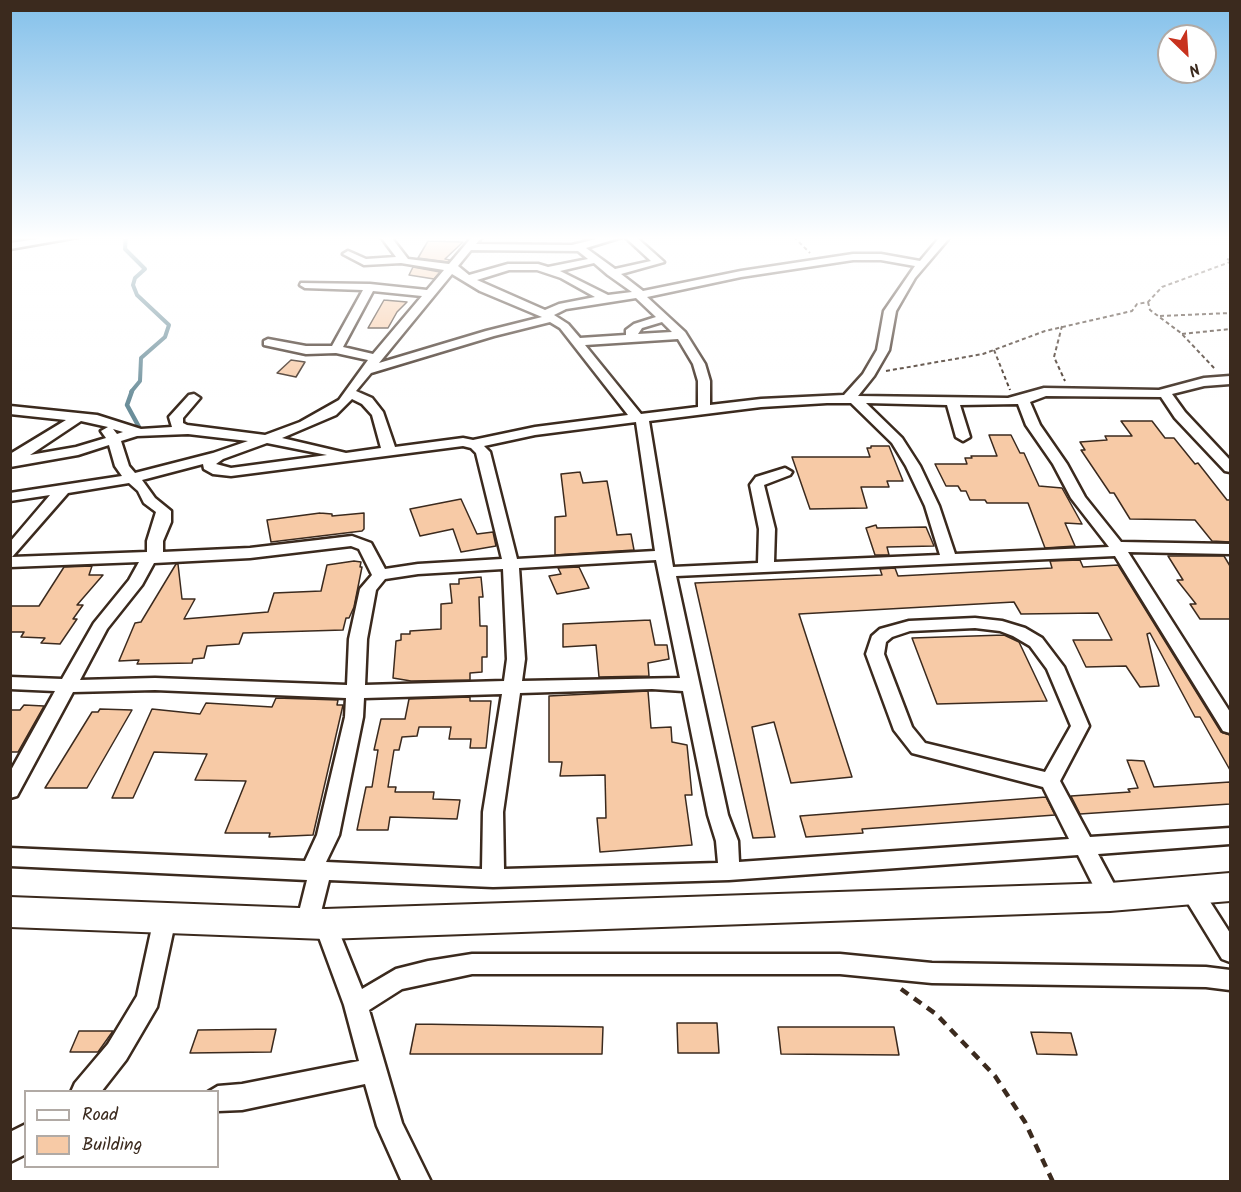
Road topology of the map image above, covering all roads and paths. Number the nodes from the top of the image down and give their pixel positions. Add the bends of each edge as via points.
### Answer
1 (367, 293) edge
2 (417, 293) edge
3 (493, 293) edge
4 (596, 293) edge
5 (638, 293) edge
6 (652, 293) edge
7 (903, 293) edge
8 (1157, 293) edge
9 (431, 294) joint
10 (641, 295) junction
11 (607, 299) junction
12 (1148, 302) junction
13 (1230, 313) edge
14 (549, 316) junction
15 (1160, 316) junction
16 (664, 318) junction
17 (1062, 326) junction
18 (1230, 329) edge
19 (1182, 334) junction
20 (681, 335) junction
21 (632, 338) junction
22 (578, 342) junction
23 (268, 343) dead end
24 (336, 349) junction
25 (994, 350) junction
26 (377, 359) junction
27 (368, 370) junction
28 (869, 374) junction
29 (1230, 380) edge
30 (1069, 391) junction
31 (349, 393) junction
32 (1165, 393) junction
33 (194, 398) dead end
34 (851, 400) junction
35 (1021, 401) junction
36 (953, 403) junction
37 (10, 410) edge
38 (704, 411) junction
39 (78, 417) junction
40 (98, 419) junction
41 (640, 419) junction
42 (187, 430) junction
43 (137, 432) junction
44 (963, 437) dead end
45 (267, 439) junction
46 (114, 440) junction
47 (472, 444) junction
48 (389, 451) junction
49 (117, 455) junction
50 (218, 456) junction
51 (347, 456) junction
52 (10, 461) edge
53 (1230, 468) edge
54 (785, 472) dead end
55 (131, 478) junction
56 (92, 484) junction
57 (63, 489) junction
58 (10, 497) edge
59 (1118, 549) junction
60 (1230, 549) edge
61 (10, 553) edge
62 (152, 558) junction
63 (949, 559) junction
64 (10, 562) edge
65 (665, 563) junction
66 (510, 565) junction
67 (766, 569) junction
68 (380, 575) junction
69 (10, 683) edge
70 (69, 686) junction
71 (512, 687) junction
72 (693, 688) junction
73 (353, 692) junction
74 (1230, 726) edge
75 (1050, 781) junction
76 (10, 791) edge
77 (1230, 836) edge
78 (1084, 846) junction
79 (10, 858) edge
80 (729, 871) junction
81 (315, 872) junction
82 (492, 878) junction
83 (1230, 887) edge
84 (1192, 892) junction
85 (1110, 897) junction
86 (10, 912) edge
87 (165, 918) junction
88 (316, 924) junction
89 (1230, 952) edge
90 (870, 967) junction
91 (1230, 980) edge
92 (356, 1005) junction
93 (374, 1070) junction
94 (86, 1090) edge
95 (219, 1099) edge
96 (24, 1138) edge
97 (10, 1149) edge
98 (417, 1182) edge
99 (1053, 1182) edge

1 - 24 street
2 - 9 street
3 - 14 street
4 - 11 street
5 - 10 street
6 - 10 street
7 - 28 street via 890,311 884,350
8 - 12 path
9 - 26 street
10 - 11 street
10 - 16 street
11 - 14 street via 564,306
12 - 15 path via 1150,310
12 - 17 path via 1118,315
13 - 15 path
14 - 22 street
14 - 27 street
15 - 19 path
16 - 20 street
16 - 21 street via 638,326 632,330
17 - 25 path
17 - 30 path via 1054,357
18 - 19 path
19 - 29 path
20 - 21 street
20 - 38 street via 699,364 704,381
21 - 22 street
22 - 41 street
23 - 24 street via 306,350
24 - 26 street
25 - 28 path
25 - 35 path via 999,368
26 - 27 street
27 - 31 street
28 - 34 street
29 - 32 street via 1204,382
30 - 32 street
30 - 35 street via 1044,392
31 - 45 street via 331,412
31 - 48 street via 367,401 378,415
32 - 53 street via 1180,415
33 - 42 street via 176,417 176,424
34 - 36 street
34 - 38 street via 761,403
34 - 63 street via 897,441 913,466 932,506
35 - 36 street
35 - 59 street via 1078,498
36 - 44 street
37 - 39 street
38 - 41 street
39 - 40 street
39 - 52 street
40 - 43 street
40 - 46 street
41 - 47 street via 535,431
41 - 65 street
42 - 43 street
42 - 45 street
43 - 46 street
45 - 50 street
45 - 51 street
46 - 49 street
46 - 52 street via 78,451
47 - 48 street via 445,443
47 - 66 street via 483,452
48 - 51 street
49 - 55 street
49 - 56 street
50 - 51 street via 211,459 211,469 231,472
50 - 55 street
54 - 67 street via 761,480 758,485 767,529
55 - 56 street
55 - 62 street via 164,511
56 - 57 street
57 - 58 street
57 - 61 street
59 - 60 street
59 - 63 street
59 - 74 street
62 - 64 street
62 - 68 street via 250,553 352,541 364,546
62 - 70 street via 100,627
63 - 67 street
65 - 66 street
65 - 67 street
65 - 72 street
66 - 68 street via 418,569
66 - 71 street via 516,659
68 - 73 street via 368,589
69 - 70 street
70 - 73 street via 155,684
70 - 76 street
71 - 72 street via 652,683
71 - 73 street
71 - 82 street via 493,812
72 - 80 street via 718,815 727,841
73 - 81 street via 354,717 328,835
75 - 75 street via 919,748 904,730 875,654 878,640 886,633 909,626 975,623 1002,626 1036,642 1055,667 1080,726
75 - 78 street
77 - 78 street
78 - 80 street
78 - 85 street
79 - 81 street
80 - 82 street
81 - 82 street
81 - 88 street
83 - 84 highway
84 - 85 highway
84 - 89 street
85 - 88 highway
86 - 87 highway
87 - 88 highway
87 - 94 street via 148,999 117,1052
88 - 92 street
90 - 91 street via 933,974
90 - 92 street via 472,964 396,980
90 - 99 path via 936,1014 995,1076 1025,1122
92 - 93 street
93 - 95 street
93 - 98 street via 390,1126
96 - 97 street

